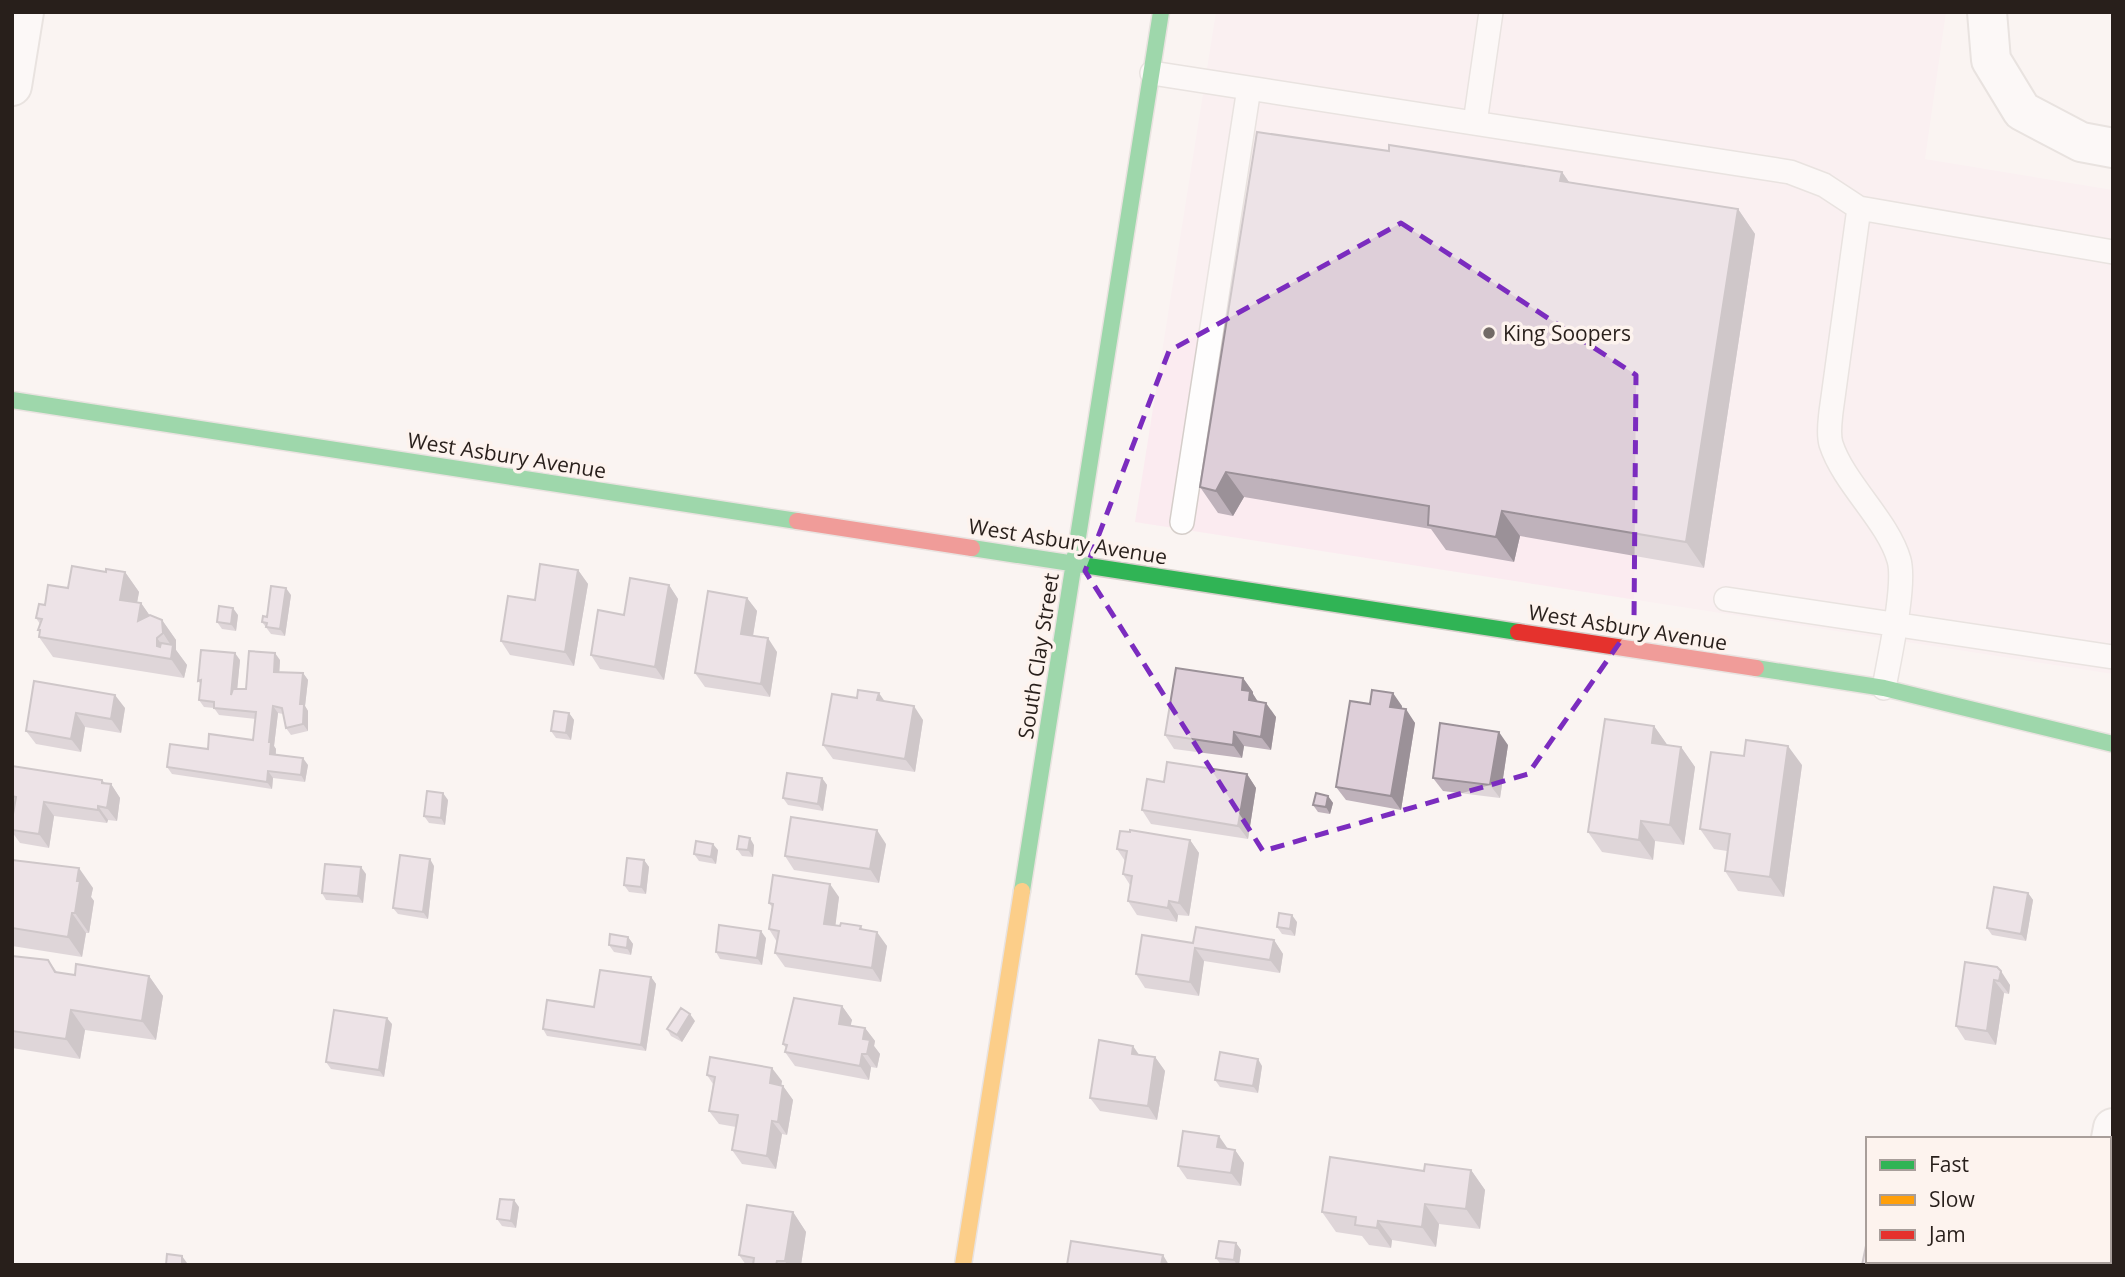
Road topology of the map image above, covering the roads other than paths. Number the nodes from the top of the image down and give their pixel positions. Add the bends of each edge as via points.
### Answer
1 (24, 12) edge
2 (1161, 12) edge
3 (1491, 12) edge
4 (1987, 12) edge
5 (1152, 73) junction
6 (12, 86) edge
7 (1249, 88) junction
8 (1475, 123) junction
9 (2113, 148) edge
10 (1859, 208) junction
11 (2113, 253) edge
12 (12, 400) edge
13 (1182, 522) dead end
14 (1074, 563) junction
15 (1726, 599) dead end
16 (1895, 624) junction
17 (2113, 657) edge
18 (1884, 688) junction
19 (2113, 744) edge
20 (963, 1265) edge

1 - 6 street
2 - 5 street, South Clay Street
3 - 8 lane
4 - 9 street via 1992,60 2022,111 2081,142
5 - 7 lane
5 - 14 street, South Clay Street
7 - 8 lane
7 - 13 lane
8 - 10 lane via 1790,172 1824,185
10 - 11 lane
10 - 16 lane via 1830,442 1900,560
12 - 14 street, West Asbury Avenue
14 - 18 street, West Asbury Avenue
14 - 20 street, South Clay Street
15 - 16 lane
16 - 17 lane
16 - 18 lane
18 - 19 street, West Asbury Avenue

